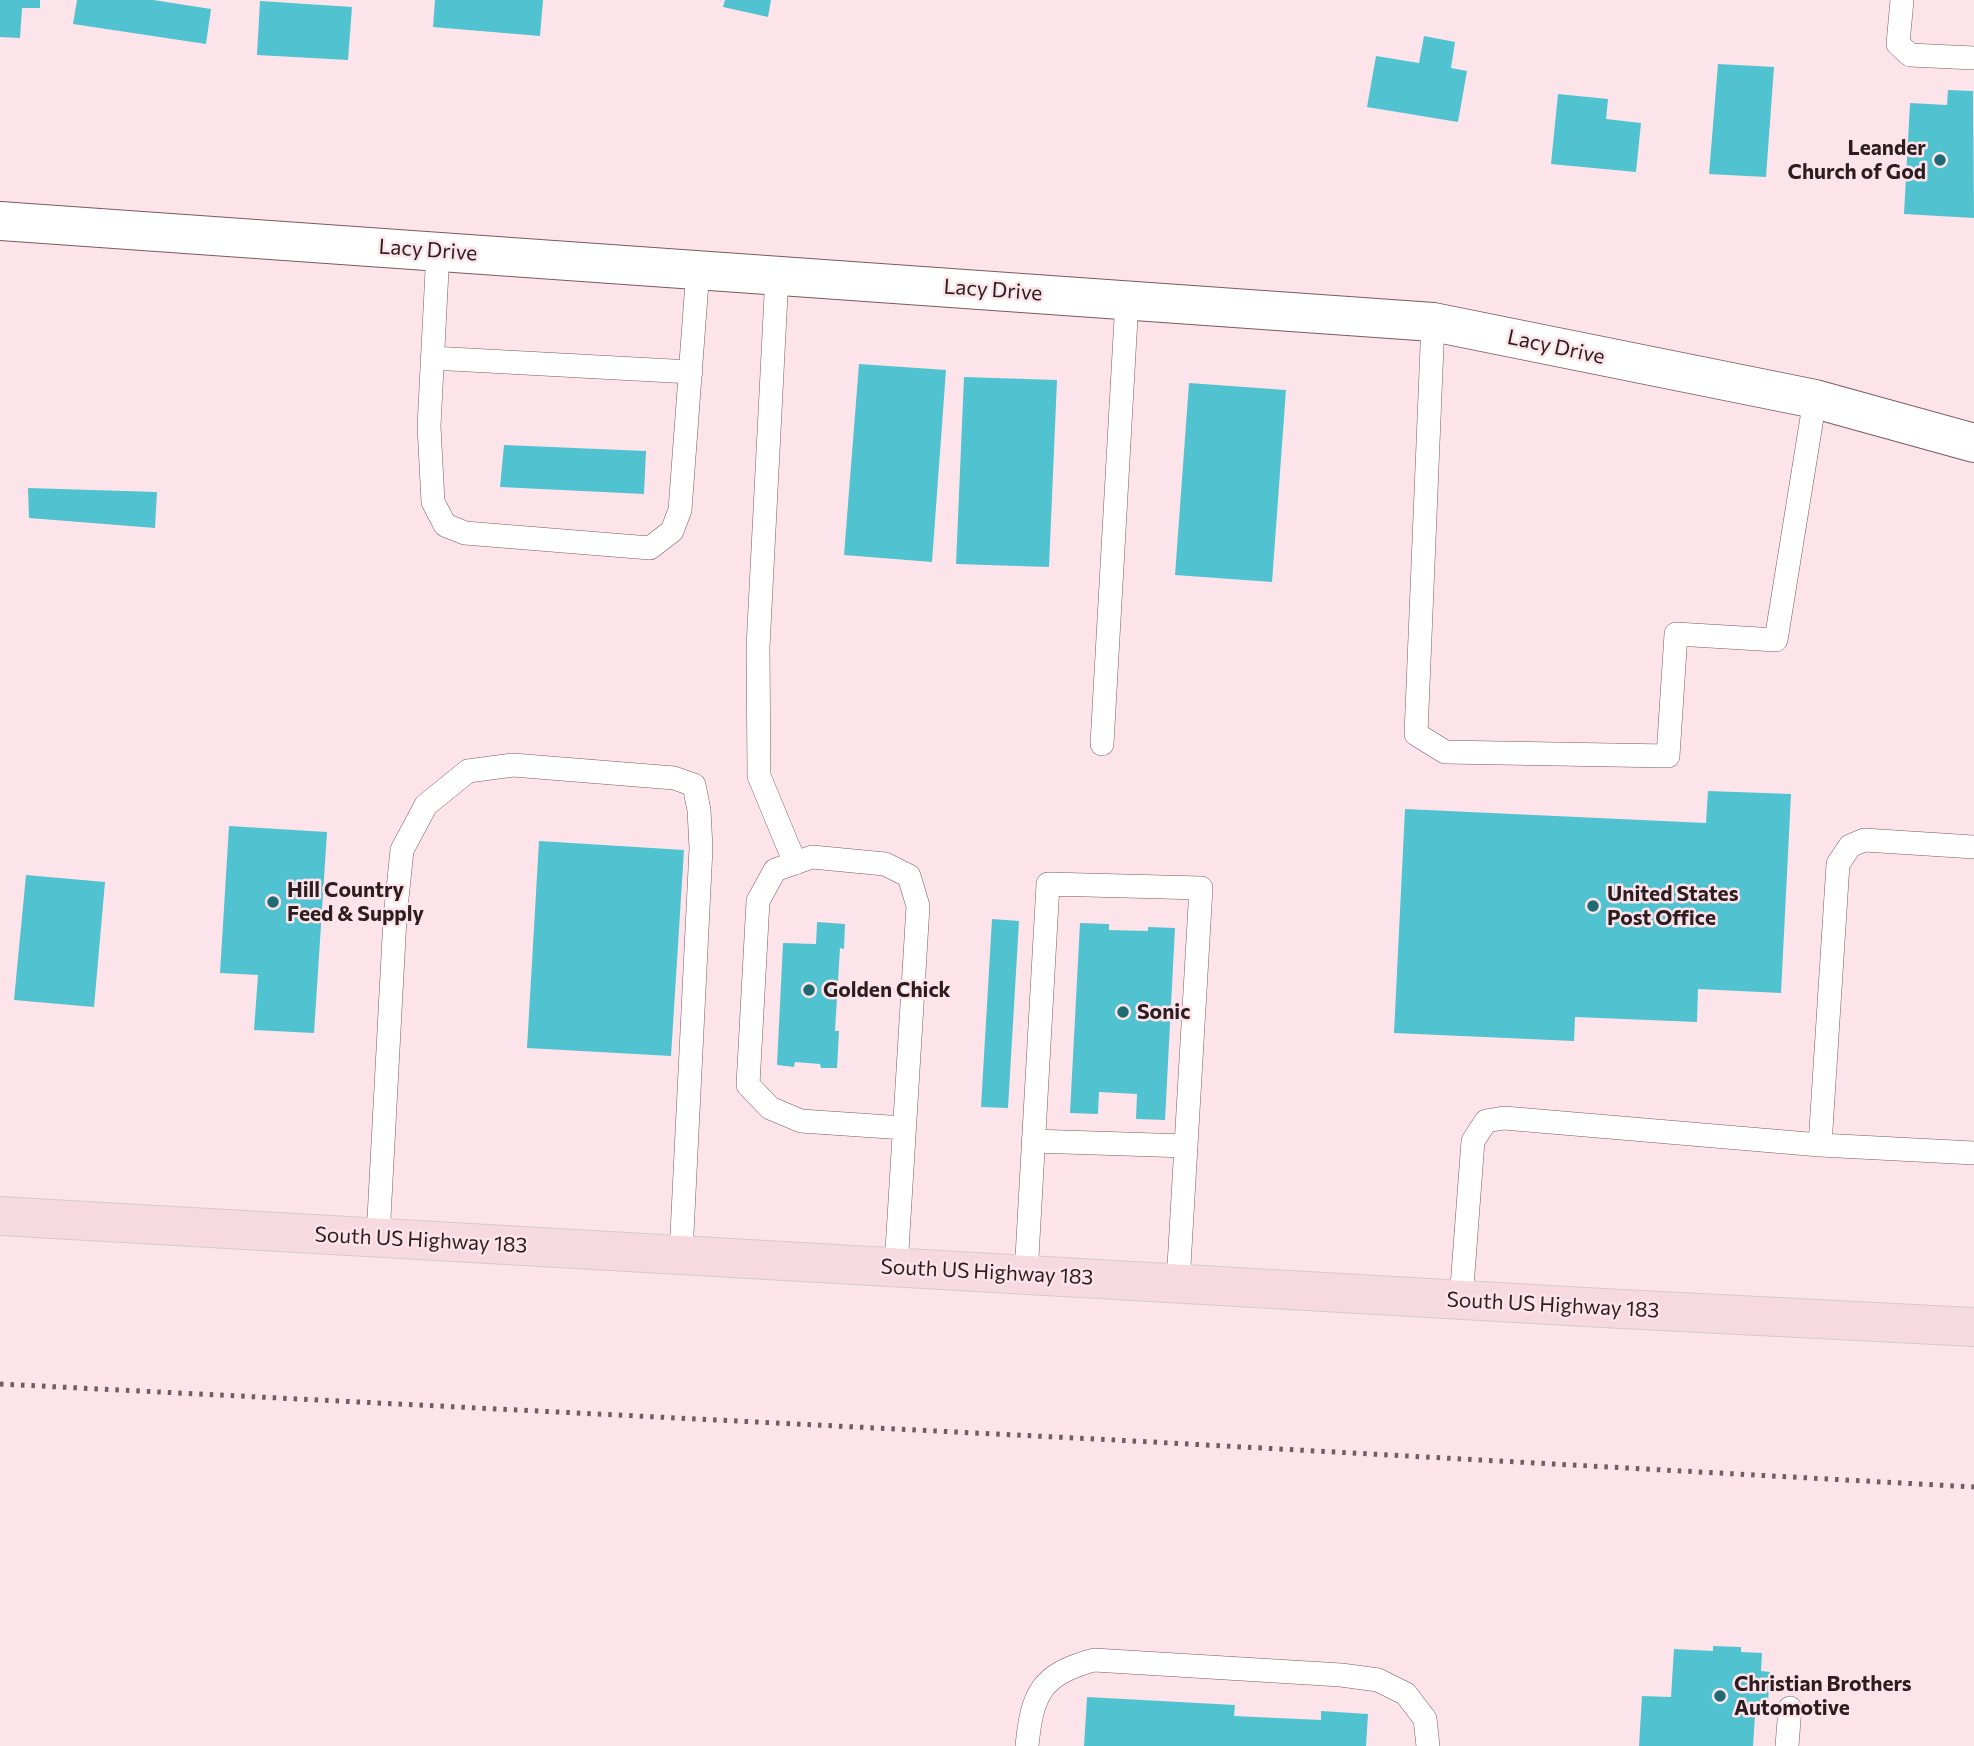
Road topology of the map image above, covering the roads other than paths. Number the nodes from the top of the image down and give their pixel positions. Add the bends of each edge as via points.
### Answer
1 (1902, 0) edge
2 (1974, 58) edge
3 (0, 221) edge
4 (438, 251) junction
5 (698, 270) junction
6 (777, 275) junction
7 (1127, 300) junction
8 (1433, 321) junction
9 (432, 358) junction
10 (691, 372) junction
11 (1815, 399) junction
12 (1974, 443) edge
13 (1101, 744) dead end
14 (1974, 846) edge
15 (795, 863) junction
16 (904, 1128) junction
17 (1033, 1141) junction
18 (1821, 1145) junction
19 (1186, 1146) junction
20 (1974, 1153) edge
21 (0, 1216) edge
22 (378, 1237) junction
23 (681, 1254) junction
24 (896, 1267) junction
25 (1026, 1275) junction
26 (1178, 1283) junction
27 (1461, 1300) junction
28 (1974, 1327) edge
29 (1790, 1708) dead end
30 (1027, 1746) edge
31 (1428, 1746) edge
32 (1787, 1746) edge

1 - 2 lane via 1898,44 1910,55
3 - 4 street, Lacy Drive
4 - 5 street, Lacy Drive
4 - 9 lane
5 - 6 street, Lacy Drive
5 - 10 lane
6 - 7 street, Lacy Drive
6 - 15 lane via 758,647 759,776
7 - 8 street, Lacy Drive
7 - 13 lane
8 - 11 street, Lacy Drive
8 - 11 lane via 1416,734 1445,752 1668,757 1676,634 1776,640
9 - 10 lane
9 - 10 lane via 433,502 445,525 465,533 650,548 672,531 680,510
11 - 12 street, Lacy Drive
14 - 18 lane via 1864,839 1850,846 1839,864
15 - 16 lane via 812,857 885,864 909,876 918,906
15 - 16 lane via 775,870 758,901 748,1085 770,1108 801,1121
16 - 24 lane
17 - 19 lane
17 - 19 lane via 1048,884 1201,888
17 - 25 lane
18 - 20 lane
18 - 27 lane via 1504,1118 1486,1121 1473,1141
19 - 26 lane
21 - 22 main road, South US Highway 183
22 - 23 main road, South US Highway 183
22 - 23 lane via 402,850 426,805 468,771 513,765 674,778 694,785 701,848
23 - 24 main road, South US Highway 183
24 - 25 main road, South US Highway 183
25 - 26 main road, South US Highway 183
26 - 27 main road, South US Highway 183
27 - 28 main road, South US Highway 183
29 - 32 lane
30 - 31 lane via 1032,1708 1046,1681 1069,1667 1094,1660 1378,1680 1406,1694 1425,1719

